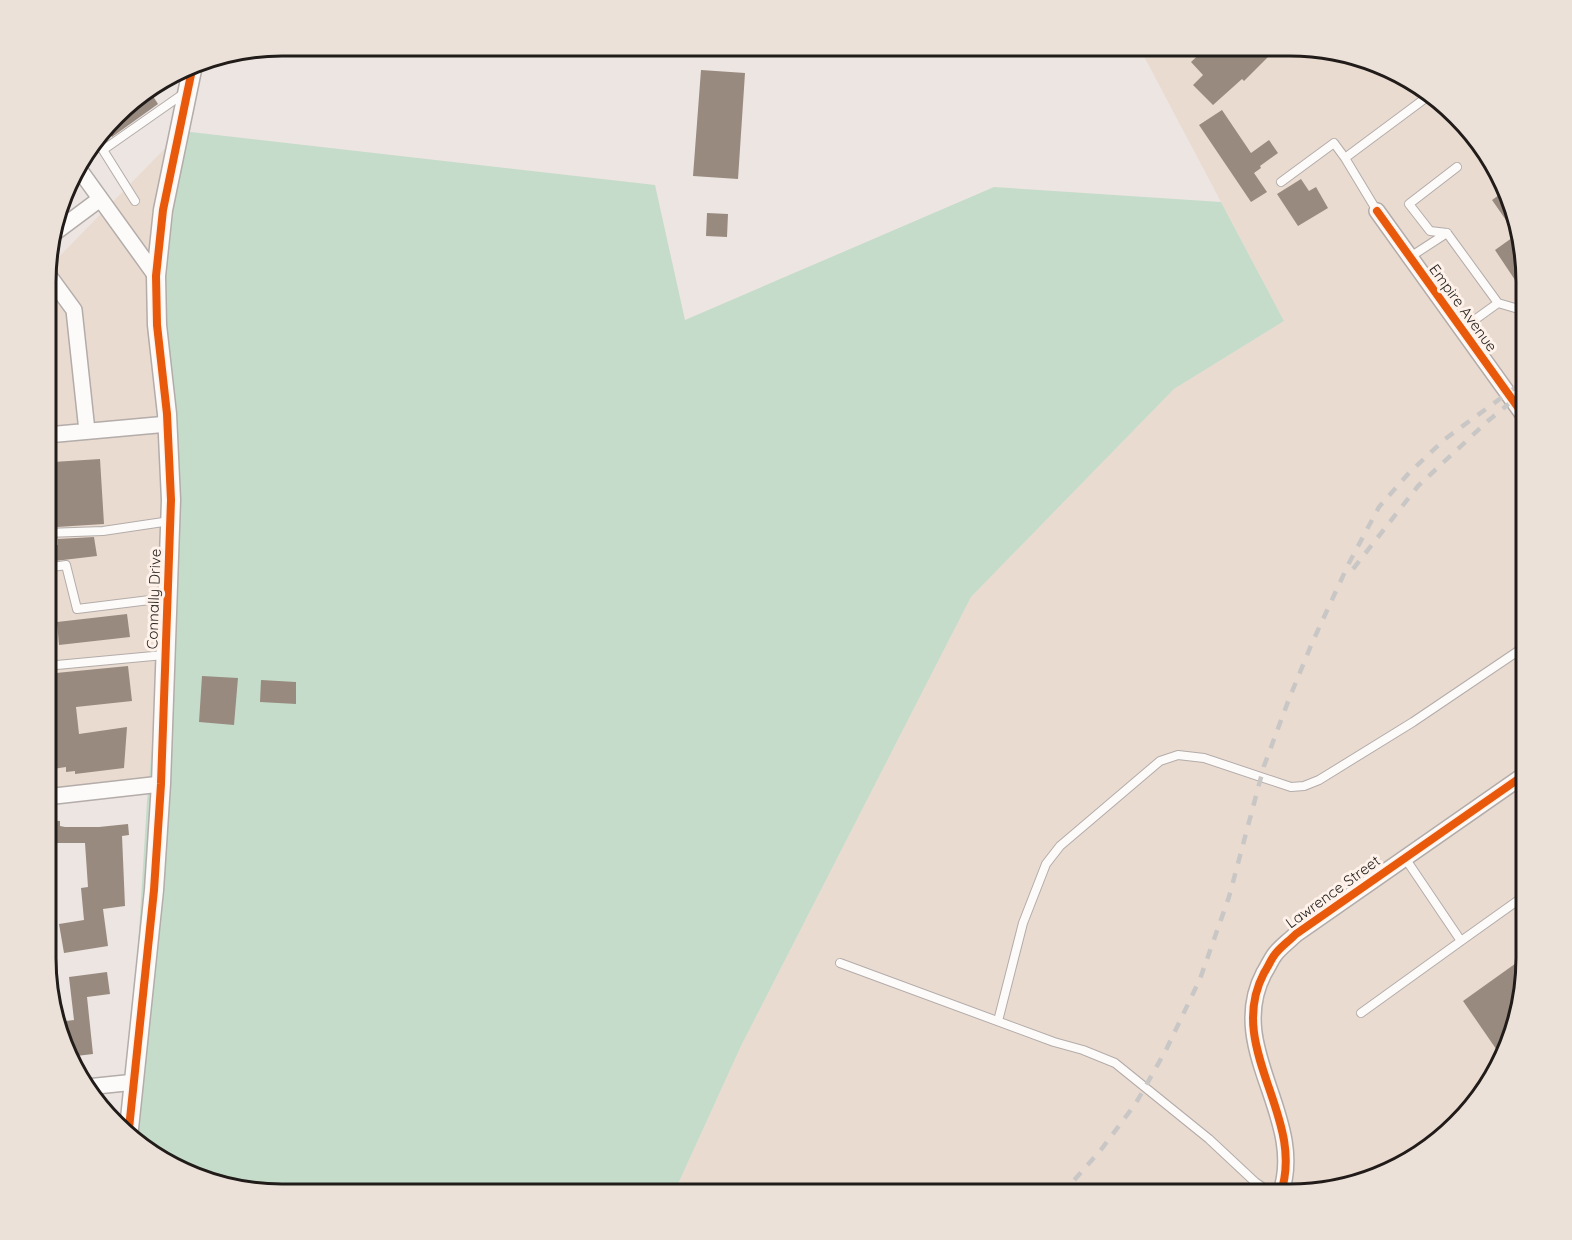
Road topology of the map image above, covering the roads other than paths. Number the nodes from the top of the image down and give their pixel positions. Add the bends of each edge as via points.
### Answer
1 (191, 75) edge
2 (187, 92) junction
3 (1424, 99) edge
4 (1345, 158) junction
5 (1457, 167) dead end
6 (83, 174) edge
7 (1281, 182) dead end
8 (100, 199) junction
9 (135, 201) dead end
10 (1377, 211) joint
11 (62, 227) edge
12 (1447, 233) junction
13 (1410, 257) junction
14 (156, 276) junction
15 (56, 285) edge
16 (1498, 303) junction
17 (1516, 307) edge
18 (1462, 329) junction
19 (1516, 403) edge
20 (168, 424) junction
21 (87, 431) junction
22 (56, 434) edge
23 (170, 521) junction
24 (56, 533) edge
25 (56, 566) edge
26 (168, 598) junction
27 (1516, 652) edge
28 (165, 654) junction
29 (56, 665) edge
30 (1516, 781) edge
31 (161, 784) junction
32 (56, 796) edge
33 (1405, 858) junction
34 (1516, 902) edge
35 (1461, 942) junction
36 (840, 963) dead end
37 (1361, 1013) dead end
38 (998, 1021) junction
39 (135, 1082) junction
40 (95, 1086) edge
41 (130, 1126) edge
42 (1258, 1184) edge
43 (1284, 1184) edge

1 - 2 street, Connally Drive
2 - 9 lane via 104,150
2 - 14 street, Connally Drive via 163,210
3 - 4 lane
4 - 7 lane via 1334,143
4 - 10 lane
5 - 12 lane via 1409,204 1430,231
6 - 8 street
8 - 11 street
8 - 14 street
10 - 13 street, Empire Avenue
12 - 13 lane
12 - 16 lane
13 - 18 street, Empire Avenue
14 - 20 street, Connally Drive
15 - 21 street via 74,310
16 - 17 lane
16 - 18 lane
18 - 19 street, Empire Avenue
20 - 21 street
20 - 23 street, Connally Drive
21 - 22 street
23 - 24 lane via 103,531
23 - 26 street, Connally Drive
25 - 26 lane via 66,565 77,609
26 - 28 street, Connally Drive
27 - 38 lane via 1413,722 1304,786 1291,787 1204,758 1178,755 1160,761 1060,846 1046,864 1023,923
28 - 29 lane
28 - 31 street, Connally Drive
30 - 33 street, Lawrence Street
31 - 32 street
31 - 39 street, Connally Drive
33 - 35 lane
33 - 43 street, Lawrence Street via 1296,934 1274,955 1257,987 1252,1020 1255,1047 1282,1126 1286,1148
34 - 35 lane
35 - 37 lane
36 - 38 lane
38 - 42 lane via 1114,1064 1209,1139
39 - 40 street
39 - 41 street, Connally Drive

